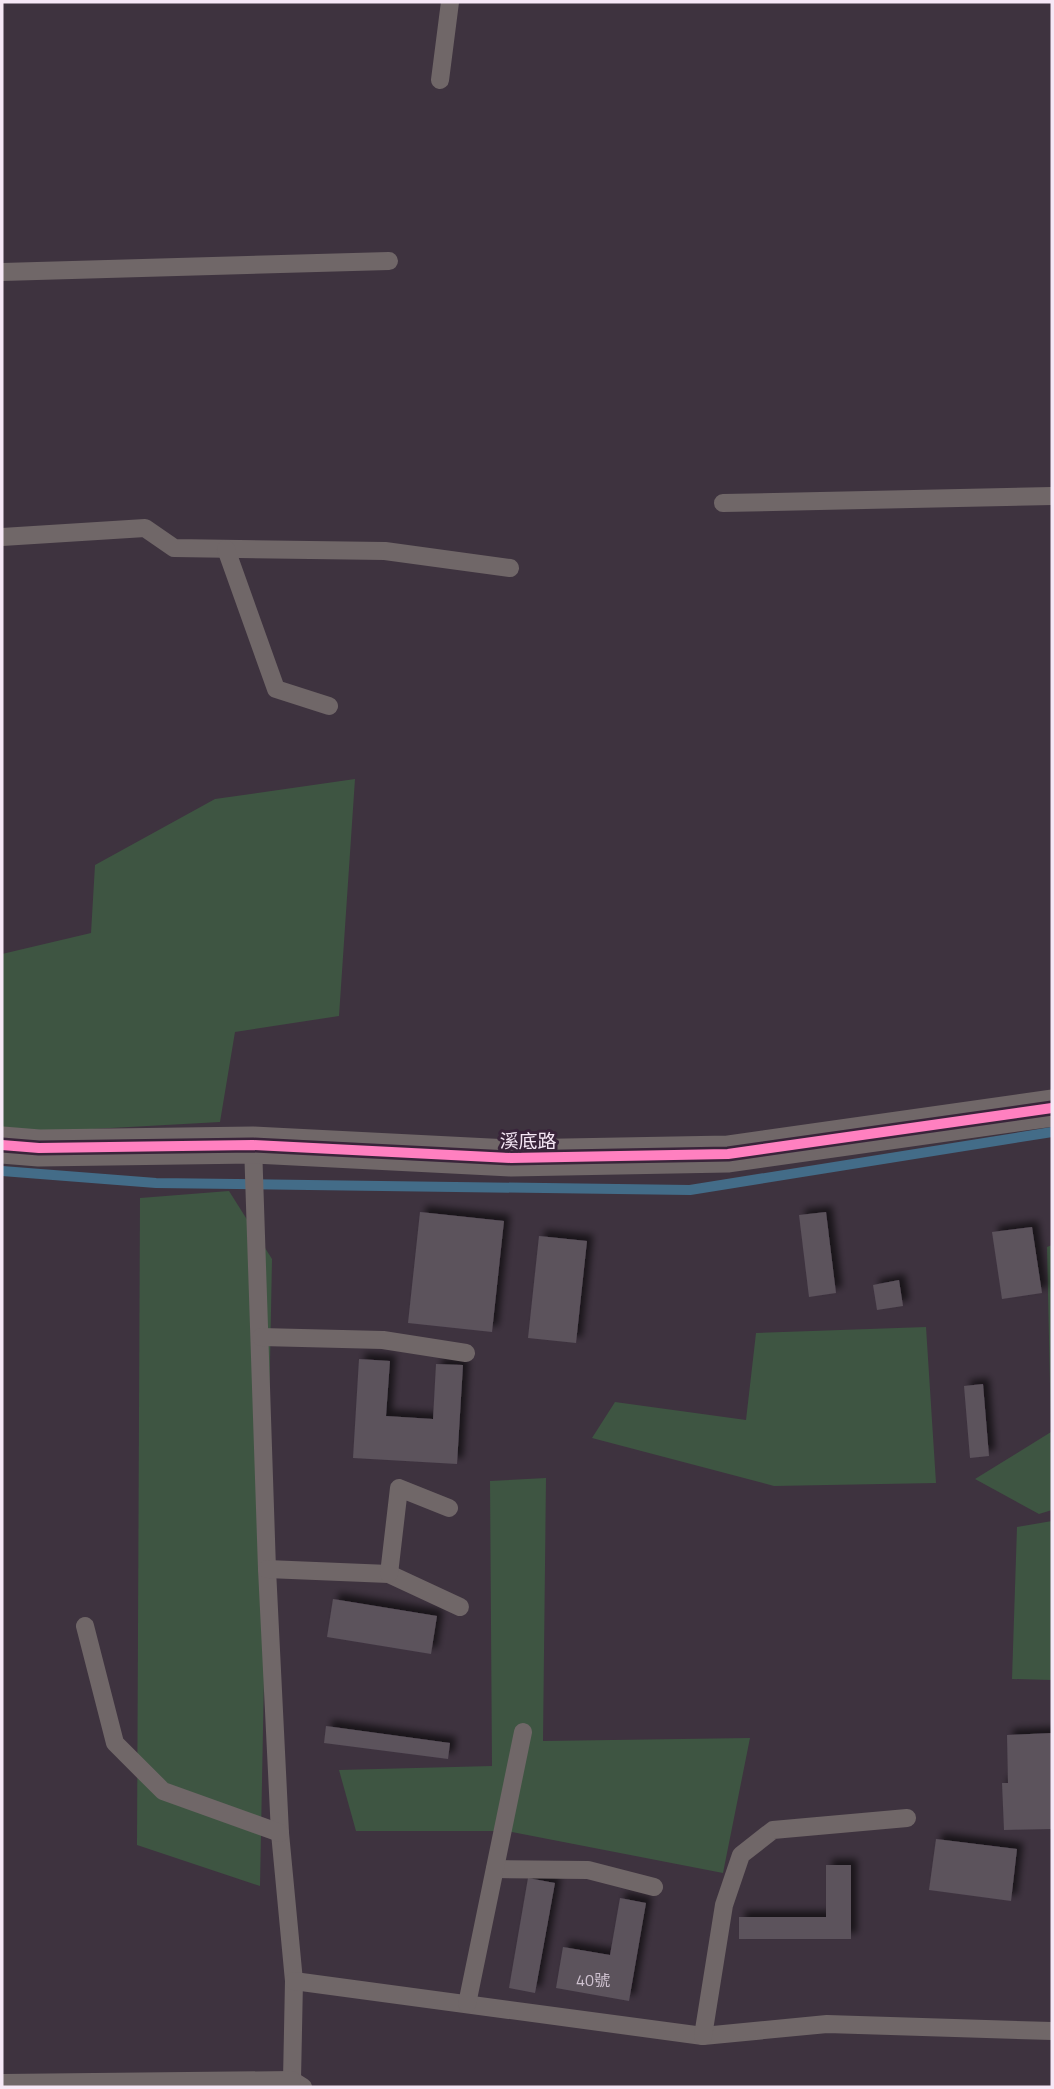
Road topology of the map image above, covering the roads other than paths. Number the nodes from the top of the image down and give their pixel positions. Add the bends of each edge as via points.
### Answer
1 (450, 2) edge
2 (440, 80) dead end
3 (389, 261) dead end
4 (2, 272) edge
5 (1052, 496) edge
6 (723, 503) dead end
7 (2, 537) edge
8 (226, 549) junction
9 (510, 568) dead end
10 (329, 706) dead end
11 (1052, 1108) edge
12 (2, 1145) edge
13 (253, 1145) junction
14 (261, 1337) junction
15 (466, 1353) dead end
16 (449, 1508) dead end
17 (267, 1569) junction
18 (389, 1574) junction
19 (460, 1607) dead end
20 (85, 1626) dead end
21 (523, 1732) dead end
22 (907, 1818) dead end
23 (280, 1833) junction
24 (495, 1869) junction
25 (654, 1887) dead end
26 (294, 1981) junction
27 (467, 2004) junction
28 (1052, 2031) edge
29 (703, 2036) junction
30 (298, 2083) edge
31 (2, 2084) edge

1 - 2 lane
3 - 4 lane
5 - 6 lane
7 - 8 lane via 145,528 174,548
8 - 9 lane via 385,551
8 - 10 lane via 276,689
11 - 13 street, 溪底路 via 727,1154 511,1158
12 - 13 street, 溪底路
13 - 14 lane
14 - 15 lane via 383,1340
14 - 17 lane
16 - 18 lane via 400,1488
17 - 18 lane
17 - 23 lane
18 - 19 lane
20 - 23 lane via 115,1743 163,1791
21 - 24 lane
22 - 29 lane via 773,1830 741,1854 724,1905
23 - 26 lane
24 - 25 lane via 589,1870
24 - 27 lane
26 - 27 lane
26 - 30 lane
27 - 29 lane
28 - 29 lane via 827,2024
30 - 31 lane

